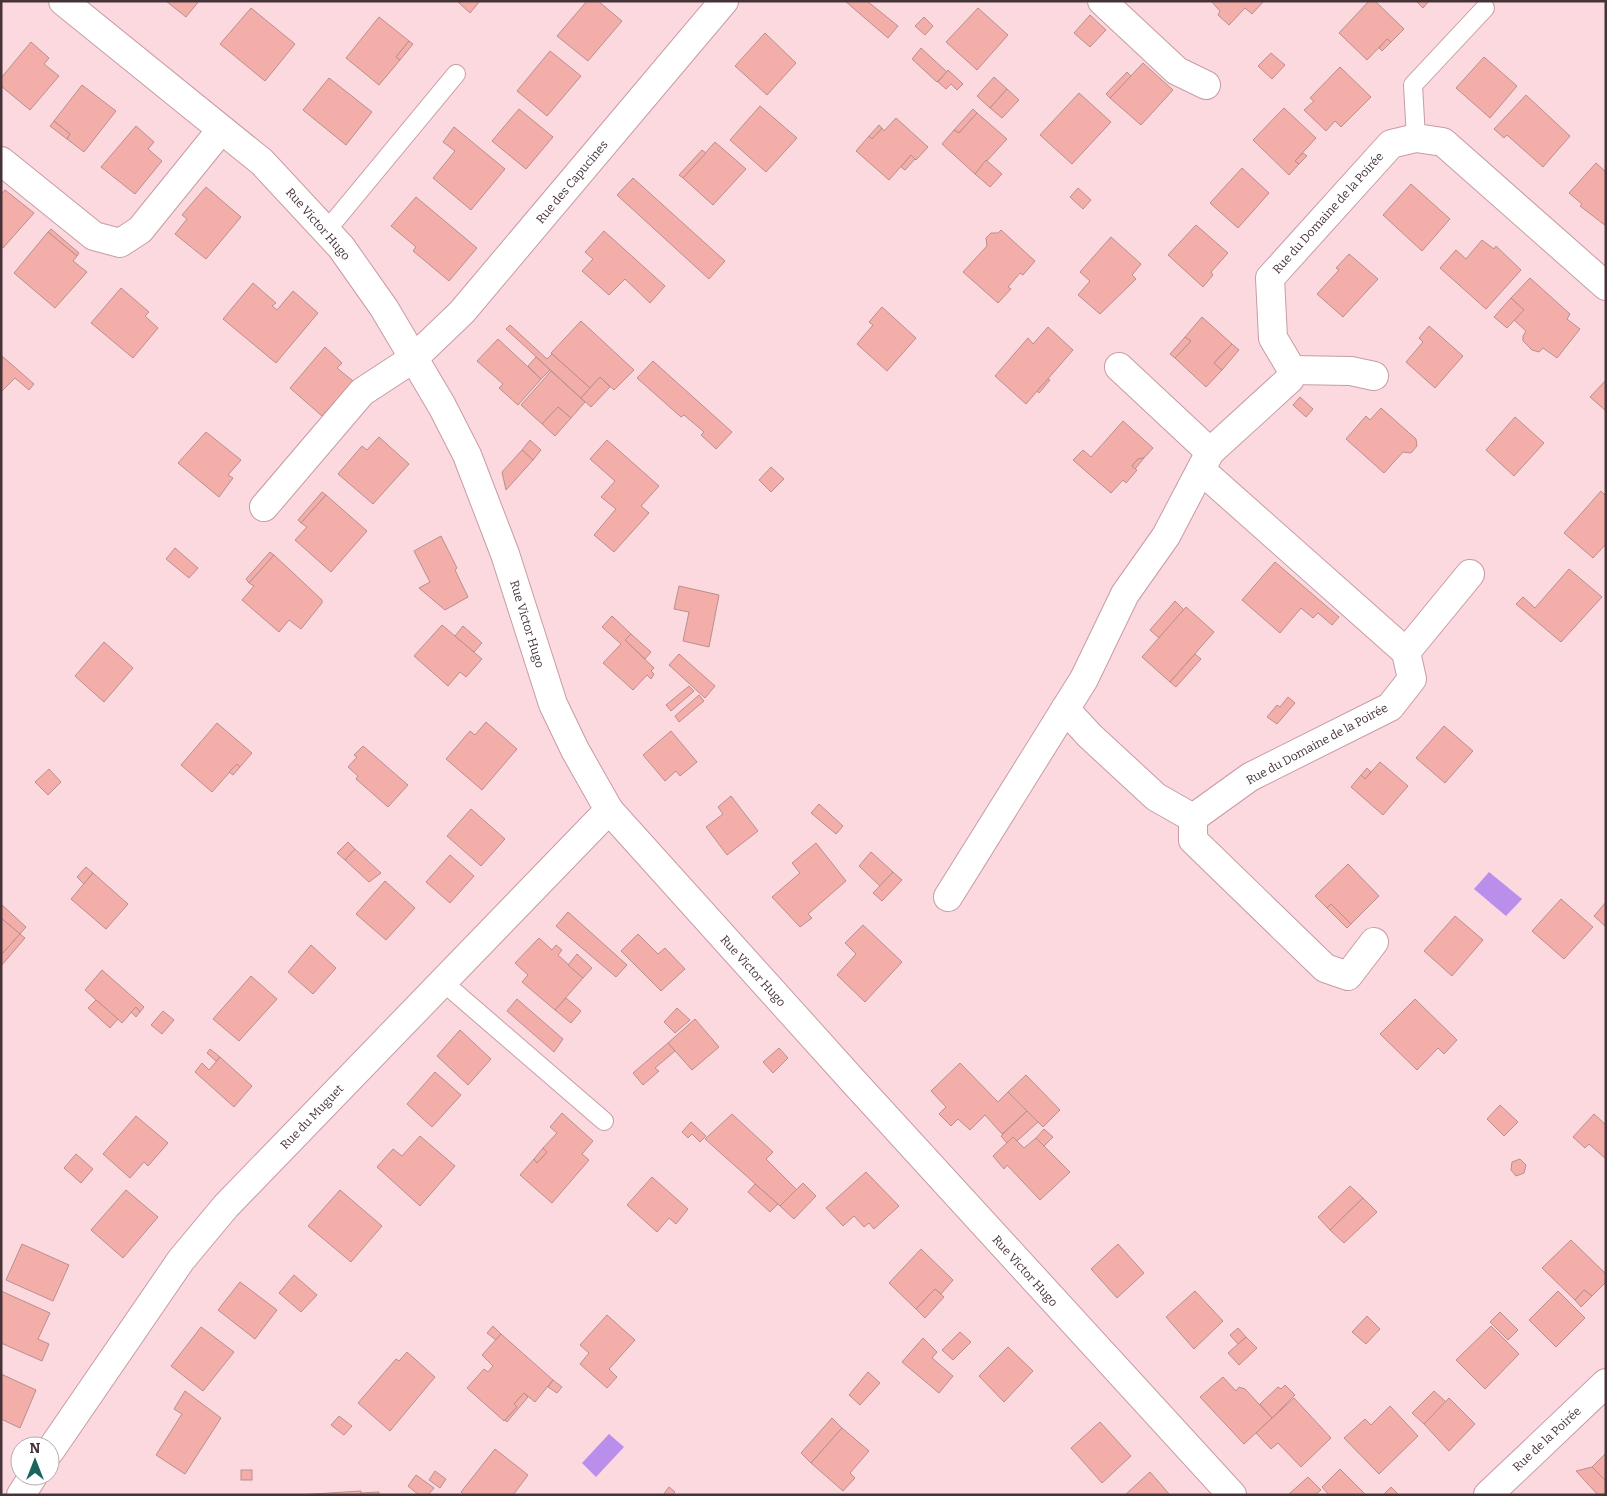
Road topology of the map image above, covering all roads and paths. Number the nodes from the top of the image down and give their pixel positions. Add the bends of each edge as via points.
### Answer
1 (62, 1) edge
2 (724, 1) edge
3 (1102, 1) edge
4 (1485, 8) dead end
5 (456, 74) dead end
6 (1206, 85) dead end
7 (221, 130) junction
8 (1416, 138) junction
9 (1, 161) edge
10 (327, 230) junction
11 (1606, 286) edge
12 (414, 358) junction
13 (1119, 367) dead end
14 (1292, 370) junction
15 (1374, 376) dead end
16 (1206, 461) junction
17 (264, 507) dead end
18 (1470, 574) dead end
19 (1406, 652) junction
20 (1065, 709) junction
21 (609, 810) junction
22 (1193, 818) junction
23 (948, 897) dead end
24 (1374, 942) dead end
25 (443, 982) junction
26 (604, 1121) dead end
27 (1606, 1383) edge
28 (60, 1436) edge
29 (1, 1485) edge
30 (21, 1494) edge
31 (1232, 1495) edge
32 (1488, 1495) edge

1 - 7 street, Rue Victor Hugo
2 - 12 street, Rue des Capucines via 462,312
3 - 6 street via 1178,71
4 - 8 lane via 1413,85
5 - 10 lane
7 - 9 street via 140,230 120,243 94,236
7 - 10 street, Rue Victor Hugo via 262,162
8 - 11 street, Rue du Domaine de la Poirée via 1443,142
8 - 14 street, Rue du Domaine de la Poirée via 1391,144 1270,278 1273,338
10 - 12 street, Rue Victor Hugo via 384,308
12 - 17 street via 362,392
12 - 21 street, Rue Victor Hugo via 467,455 505,554 554,704 575,750
13 - 16 street
14 - 15 street via 1351,371
14 - 16 street via 1290,379
16 - 19 street
16 - 20 street via 1166,536 1125,594 1084,679
18 - 19 street
19 - 22 street, Rue du Domaine de la Poirée via 1412,679 1390,707 1250,777
20 - 22 street via 1156,797
20 - 23 street
21 - 25 street, Rue du Muguet
21 - 31 street, Rue Victor Hugo
22 - 24 street via 1193,840 1325,968 1348,976
25 - 26 lane
25 - 28 street, Rue du Muguet via 220,1212 143,1313
27 - 32 street, Rue de la Poirée
29 - 30 street

